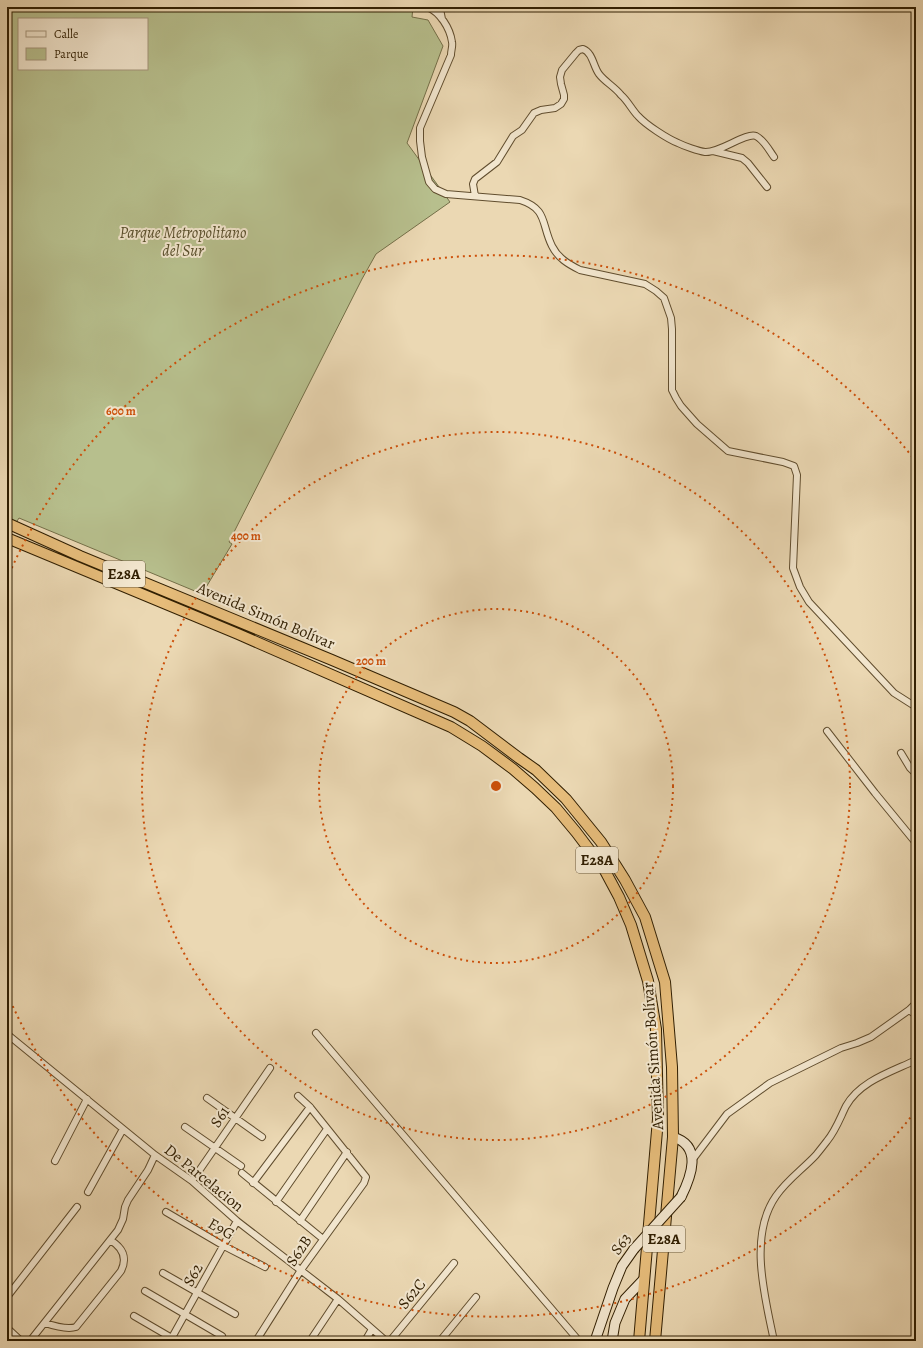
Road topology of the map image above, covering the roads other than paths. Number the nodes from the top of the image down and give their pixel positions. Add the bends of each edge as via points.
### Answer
1 (401, 7) edge
2 (412, 7) edge
3 (426, 7) edge
4 (441, 7) edge
5 (442, 19) junction
6 (713, 151) junction
7 (774, 157) dead end
8 (767, 187) dead end
9 (475, 196) junction
10 (7, 523) edge
11 (7, 538) edge
12 (243, 623) junction
13 (238, 634) junction
14 (916, 707) edge
15 (827, 731) dead end
16 (901, 753) dead end
17 (916, 774) edge
18 (916, 843) edge
19 (916, 1003) edge
20 (909, 1010) junction
21 (916, 1015) edge
22 (316, 1033) dead end
23 (7, 1034) edge
24 (916, 1060) edge
25 (270, 1068) dead end
26 (298, 1096) dead end
27 (207, 1098) dead end
28 (87, 1099) junction
29 (310, 1106) junction
30 (235, 1118) junction
31 (184, 1127) dead end
32 (123, 1129) junction
33 (327, 1129) junction
34 (262, 1137) dead end
35 (673, 1137) junction
36 (215, 1148) junction
37 (347, 1152) junction
38 (155, 1155) junction
39 (693, 1159) junction
40 (55, 1161) dead end
41 (241, 1166) dead end
42 (242, 1174) dead end
43 (192, 1181) junction
44 (253, 1183) junction
45 (88, 1192) dead end
46 (276, 1202) junction
47 (77, 1207) dead end
48 (166, 1212) dead end
49 (237, 1221) junction
50 (300, 1221) junction
51 (323, 1239) junction
52 (110, 1240) junction
53 (224, 1246) junction
54 (454, 1263) dead end
55 (265, 1267) dead end
56 (301, 1270) junction
57 (163, 1273) dead end
58 (643, 1280) junction
59 (145, 1291) dead end
60 (198, 1293) junction
61 (7, 1297) edge
62 (476, 1297) dead end
63 (338, 1299) junction
64 (185, 1314) junction
65 (235, 1314) dead end
66 (134, 1316) dead end
67 (45, 1323) junction
68 (7, 1328) edge
69 (372, 1329) junction
70 (222, 1336) dead end
71 (173, 1340) edge
72 (21, 1341) edge
73 (30, 1341) edge
74 (256, 1341) edge
75 (310, 1341) edge
76 (365, 1341) edge
77 (386, 1341) edge
78 (390, 1341) edge
79 (440, 1341) edge
80 (579, 1341) edge
81 (595, 1341) edge
82 (612, 1341) edge
83 (639, 1341) edge
84 (655, 1341) edge
85 (774, 1341) edge

1 - 2 street
3 - 5 street
4 - 5 street
5 - 9 street via 451,37 451,54 420,128 422,157 428,182 435,189 446,194
6 - 7 street via 752,136 763,141
6 - 8 street via 742,158
6 - 9 street via 704,152 678,144 638,117 622,95 599,74 588,52 583,49 576,53 562,70 562,104 534,113 522,130 514,136 498,162 475,179
9 - 14 street via 530,203 538,209 551,245 560,258 580,270 645,284 664,298 671,318 672,390 676,398 697,424 728,451 794,466 797,475 793,568 800,587 809,602 894,693
10 - 12 highway, Avenida Simón Bolívar / E28A
11 - 13 highway, Avenida Simón Bolívar / E28A
12 - 13 highway
12 - 35 highway, Avenida Simón Bolívar / E28A via 462,717 536,770 584,820 625,880 645,917 665,982 672,1067
13 - 58 highway, Avenida Simón Bolívar / E28A via 452,727 482,746 502,760 556,808 604,869 631,925 648,981 656,1029 658,1119
15 - 18 street
16 - 17 street
19 - 20 street
20 - 21 street
20 - 39 street via 871,1036 770,1083 727,1114
22 - 80 street
23 - 28 street, De Parcelacion
24 - 85 street via 867,1083 855,1094 830,1138 784,1185 768,1208 761,1247 763,1282
25 - 30 street, S61
26 - 29 street
27 - 30 street
28 - 32 street, De Parcelacion
28 - 40 street
29 - 33 street
29 - 44 street
30 - 34 street
30 - 36 street, S61
31 - 36 street
32 - 38 street, De Parcelacion
32 - 45 street
33 - 37 street
33 - 46 street
35 - 39 main road via 687,1145
35 - 84 highway, Avenida Simón Bolívar / E28A
36 - 41 street
36 - 43 street, S61
37 - 50 street
37 - 51 street, S62B via 366,1177
38 - 43 street, De Parcelacion
38 - 52 street via 128,1200 121,1225
39 - 81 main road, S63, bridge via 688,1182 681,1197 622,1266
42 - 44 street
43 - 49 street, De Parcelacion
44 - 46 street
46 - 50 street
47 - 61 street
48 - 53 street, E9G
49 - 53 street, S62
49 - 56 street, De Parcelacion
50 - 51 street
51 - 56 street, S62B
52 - 67 street
52 - 67 street via 121,1248 124,1262 121,1271 76,1327 65,1328
53 - 55 street, E9G
53 - 60 street, S62
54 - 78 street, S62C
56 - 63 street, De Parcelacion
56 - 74 street, S62B
57 - 60 street
58 - 82 main road via 625,1299 615,1323
58 - 83 highway, Avenida Simón Bolívar / E28A
59 - 64 street
60 - 64 street, S62
60 - 65 street
62 - 79 street
63 - 69 street, De Parcelacion
63 - 75 street
64 - 70 street
64 - 71 street, S62
66 - 71 street
67 - 73 street
68 - 72 street
69 - 76 street
69 - 77 street, De Parcelacion

